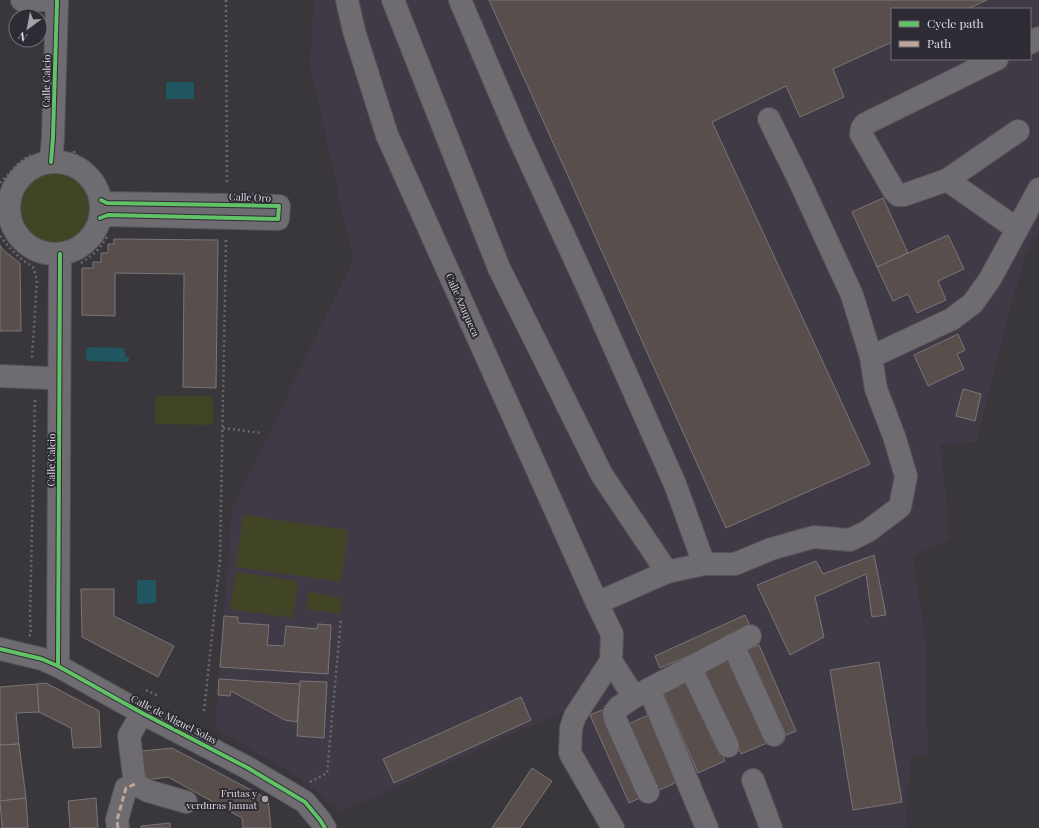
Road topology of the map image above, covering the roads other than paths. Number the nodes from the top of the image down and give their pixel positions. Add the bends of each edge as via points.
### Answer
1 (22, 0) edge
2 (57, 0) edge
3 (347, 0) edge
4 (393, 0) edge
5 (460, 0) edge
6 (995, 60) edge
7 (769, 119) dead end
8 (1018, 131) dead end
9 (43, 157) junction
10 (947, 180) junction
11 (1039, 189) edge
12 (5, 209) edge
13 (104, 209) junction
14 (1017, 229) junction
15 (53, 253) junction
16 (871, 357) junction
17 (0, 376) edge
18 (41, 386) junction
19 (704, 564) junction
20 (667, 572) junction
21 (597, 604) junction
22 (0, 649) edge
23 (611, 661) junction
24 (50, 662) junction
25 (690, 667) junction
26 (642, 693) junction
27 (142, 713) junction
28 (774, 735) dead end
29 (728, 746) dead end
30 (753, 780) dead end
31 (135, 784) junction
32 (648, 792) dead end
33 (186, 802) dead end
34 (118, 828) edge
35 (324, 828) edge
36 (613, 828) edge
37 (707, 828) edge
38 (771, 828) edge

1 - 2 street
2 - 9 street, Calle Calcio via 53,137
3 - 21 street, Calle Azuqueca via 354,32 386,135
4 - 20 street via 500,268 602,476
5 - 19 street via 518,136 675,484
6 - 10 street via 865,124 862,128 861,134 898,195
7 - 16 street via 852,295
8 - 10 street
9 - 12 street via 36,166 23,175
9 - 13 street via 77,168 88,176 96,187
10 - 14 street
11 - 14 street
12 - 15 street via 21,239 32,248
13 - 13 street, Calle Oro via 108,215 278,219 279,206 107,203
13 - 15 street via 95,232 86,242 74,250
14 - 16 street via 973,303 952,319
15 - 18 street, Calle Calcio
15 - 24 street, Calle Calcio via 60,380 57,619
16 - 19 street via 876,389 906,476 900,507 868,531 850,540 814,536 771,549 735,564
17 - 18 street
18 - 24 street, Calle Calcio via 45,618
19 - 20 street
20 - 21 street
21 - 23 street, Calle Azuqueca via 612,634
22 - 24 street, Calle de Miguel Solas
23 - 26 street
23 - 36 street via 575,716 570,728 570,753
24 - 27 street, Calle de Miguel Solas
25 - 26 street
25 - 28 street via 742,640
25 - 29 street
26 - 32 street via 614,713
26 - 37 street
27 - 31 street via 129,736
27 - 35 street, Calle de Miguel Solas via 248,768 305,802
30 - 38 street
31 - 33 street via 148,791
31 - 34 street via 126,788 117,820

